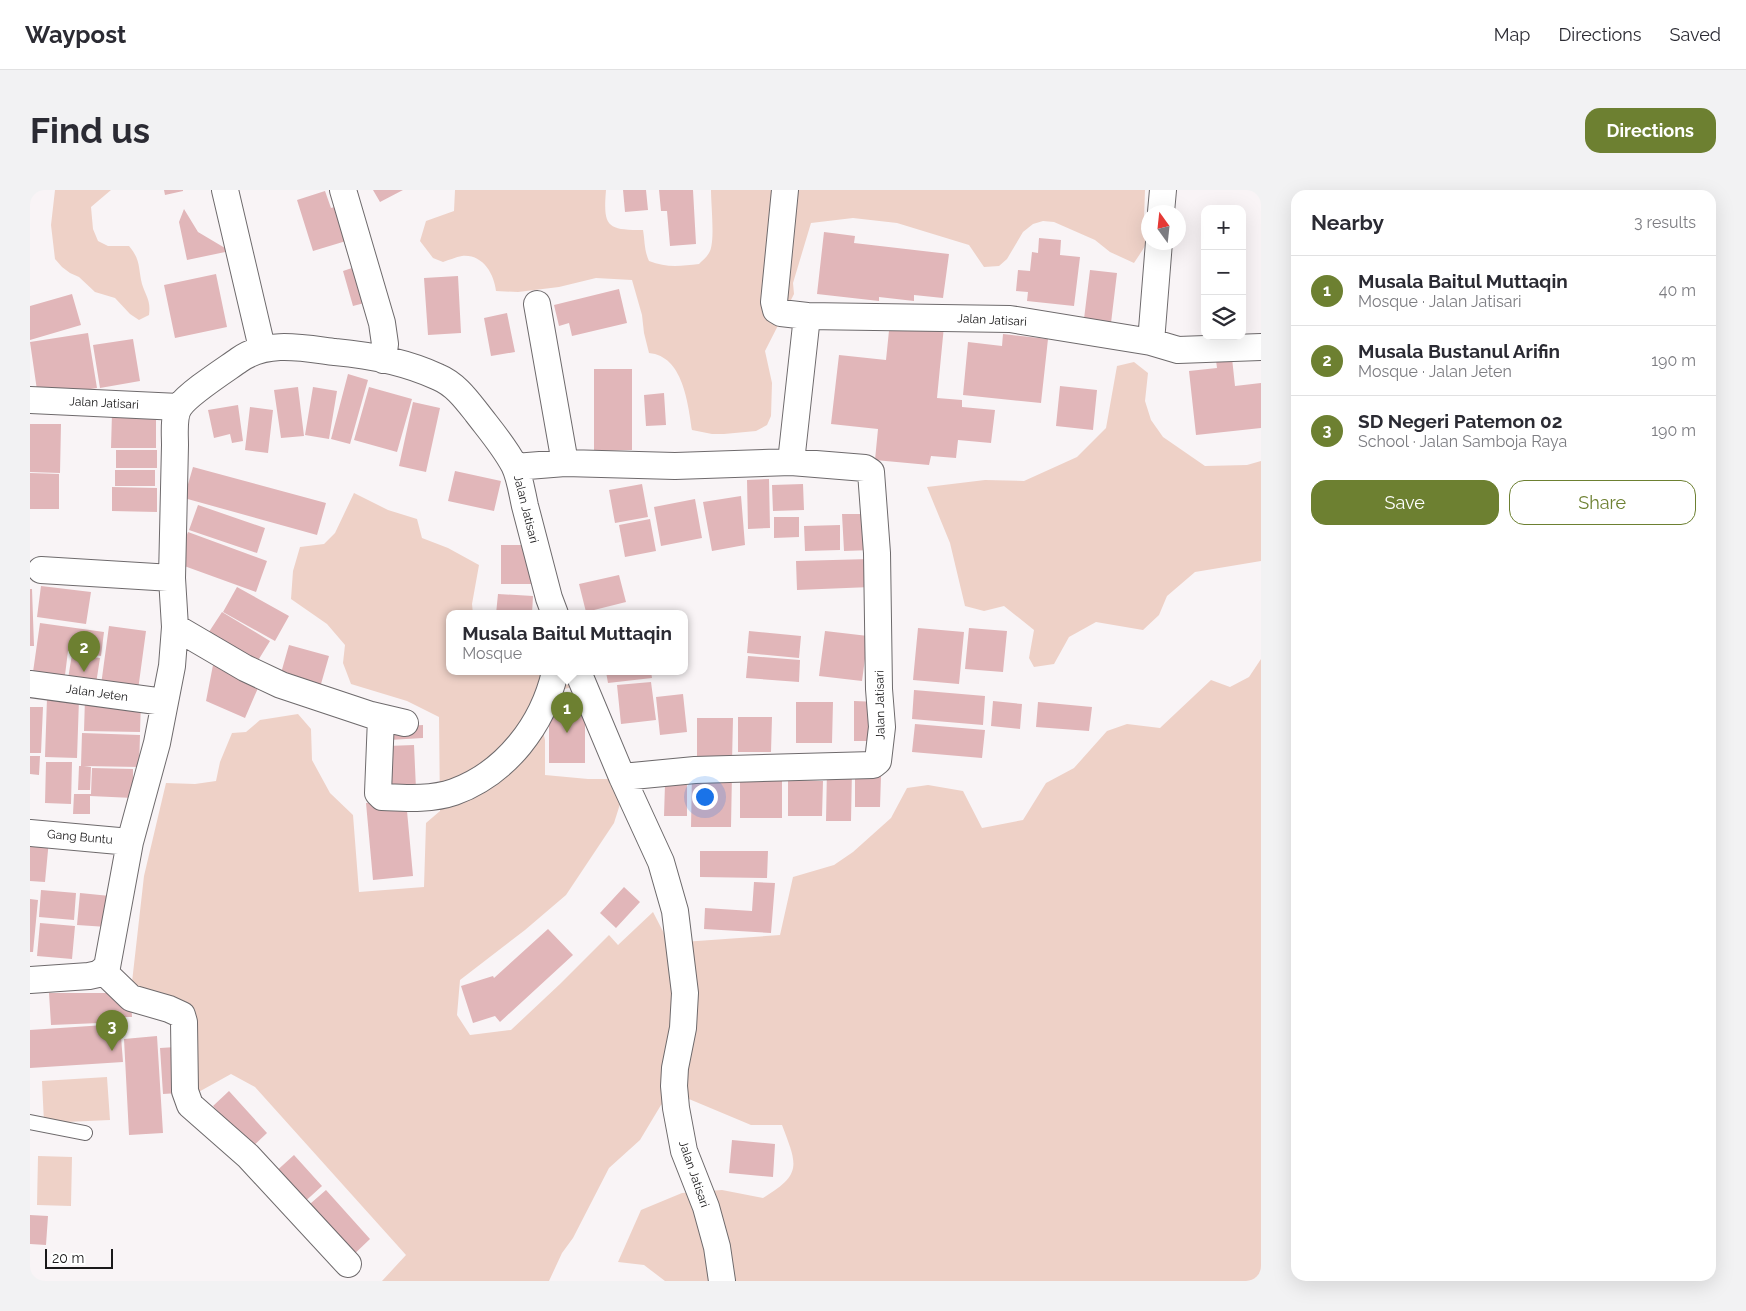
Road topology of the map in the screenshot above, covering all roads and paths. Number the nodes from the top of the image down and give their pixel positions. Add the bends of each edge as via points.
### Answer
1 (225, 190) edge
2 (343, 190) edge
3 (786, 190) edge
4 (1163, 190) edge
5 (1162, 205) edge
6 (1158, 250) edge
7 (537, 304) dead end
8 (807, 316) junction
9 (1151, 342) junction
10 (262, 348) junction
11 (1261, 348) edge
12 (383, 360) junction
13 (30, 400) edge
14 (179, 407) junction
15 (791, 462) junction
16 (566, 463) junction
17 (515, 468) junction
18 (41, 570) dead end
19 (172, 578) junction
20 (554, 610) edge
21 (175, 628) junction
22 (554, 675) edge
23 (579, 675) edge
24 (30, 684) edge
25 (164, 702) junction
26 (622, 777) junction
27 (30, 833) edge
28 (130, 842) junction
29 (96, 973) junction
30 (30, 980) edge
31 (30, 1122) edge
32 (85, 1134) dead end
33 (348, 1264) dead end
34 (722, 1281) edge

1 - 10 street
2 - 12 street via 382,323
3 - 8 street, Jalan Jatisari via 774,302 776,310 781,313
4 - 5 street
6 - 9 street
7 - 16 street
8 - 9 street, Jalan Jatisari via 1010,319
8 - 15 street
9 - 11 street, Jalan Jatisari via 1178,350
10 - 12 street via 298,347
10 - 14 street via 248,354
12 - 17 street via 440,377 458,389 503,446
13 - 14 street, Jalan Jatisari
14 - 19 street
15 - 16 street, Jalan Jatisari via 675,466
15 - 26 street, Jalan Jatisari via 865,468 871,472 877,553 882,727 878,761 872,765 695,770
16 - 17 street, Jalan Jatisari
17 - 20 street, Jalan Jatisari
18 - 19 street
19 - 21 street
21 - 22 street via 282,685 393,721 378,793 382,797 428,798 483,779 510,757 530,730 544,705
21 - 25 street via 172,666
23 - 26 street, Jalan Jatisari
24 - 25 street, Jalan Jeten
25 - 28 street via 155,752
26 - 34 street, Jalan Jatisari via 661,862 675,911 685,993 683,1028 675,1068 676,1108 684,1151 706,1207
27 - 28 street, Gang Buntu
28 - 29 street via 109,960
29 - 30 street
29 - 33 street via 131,998 182,1015 185,1091 190,1104 248,1156
31 - 32 lane

